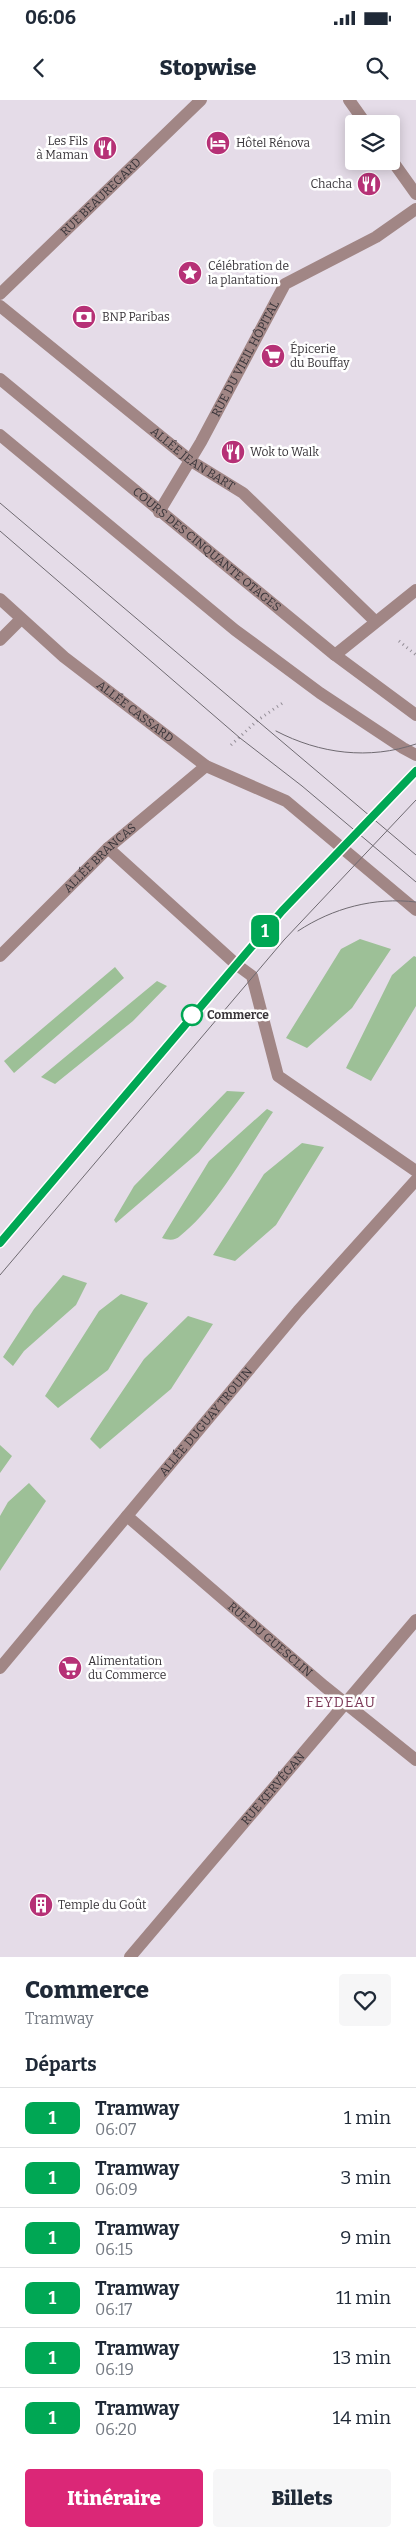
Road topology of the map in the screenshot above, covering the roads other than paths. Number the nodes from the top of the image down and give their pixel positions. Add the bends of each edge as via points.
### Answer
1 (201, 100) edge
2 (349, 100) edge
3 (360, 115) edge
4 (399, 170) edge
5 (416, 194) edge
6 (416, 209) edge
7 (0, 294) edge
8 (0, 306) edge
9 (0, 380) edge
10 (0, 434) edge
11 (191, 461) junction
12 (159, 512) junction
13 (416, 590) edge
14 (0, 599) edge
15 (21, 619) junction
16 (375, 621) junction
17 (0, 640) edge
18 (335, 656) junction
19 (416, 715) edge
20 (416, 754) edge
21 (206, 766) junction
22 (108, 848) junction
23 (416, 910) edge
24 (0, 956) edge
25 (416, 1171) edge
26 (416, 1180) edge
27 (127, 1516) junction
28 (416, 1620) edge
29 (0, 1668) edge
30 (346, 1702) junction
31 (416, 1760) edge
32 (130, 1957) edge

1 - 7 street, RUE BEAUREGARD
2 - 3 street
4 - 5 street
6 - 11 street, RUE DU VIEIL HÔPITAL via 376,237 285,284
8 - 11 street, ALLÉE JEAN BART
9 - 12 street, COURS DES CINQUANTE OTAGES
10 - 20 street via 235,630 309,685
11 - 12 street, RUE DU VIEIL HÔPITAL
11 - 16 street, ALLÉE JEAN BART via 243,493
12 - 18 street, COURS DES CINQUANTE OTAGES
13 - 16 street
14 - 15 street, ALLÉE CASSARD
15 - 17 street
15 - 21 street, ALLÉE CASSARD
16 - 18 street
18 - 19 street, COURS DES CINQUANTE OTAGES
21 - 22 street, ALLÉE BRANCAS
21 - 23 street, ALLÉE CASSARD via 286,801
22 - 24 street, ALLÉE BRANCAS
22 - 25 street via 252,976 278,1076
26 - 27 street, ALLÉE DUGUAY TROUIN via 298,1311
27 - 29 street, ALLÉE DUGUAY TROUIN
27 - 30 street, RUE DU GUESCLIN
28 - 30 street, RUE KERVÉGAN
30 - 31 street, RUE DU GUESCLIN
30 - 32 street, RUE KERVÉGAN

